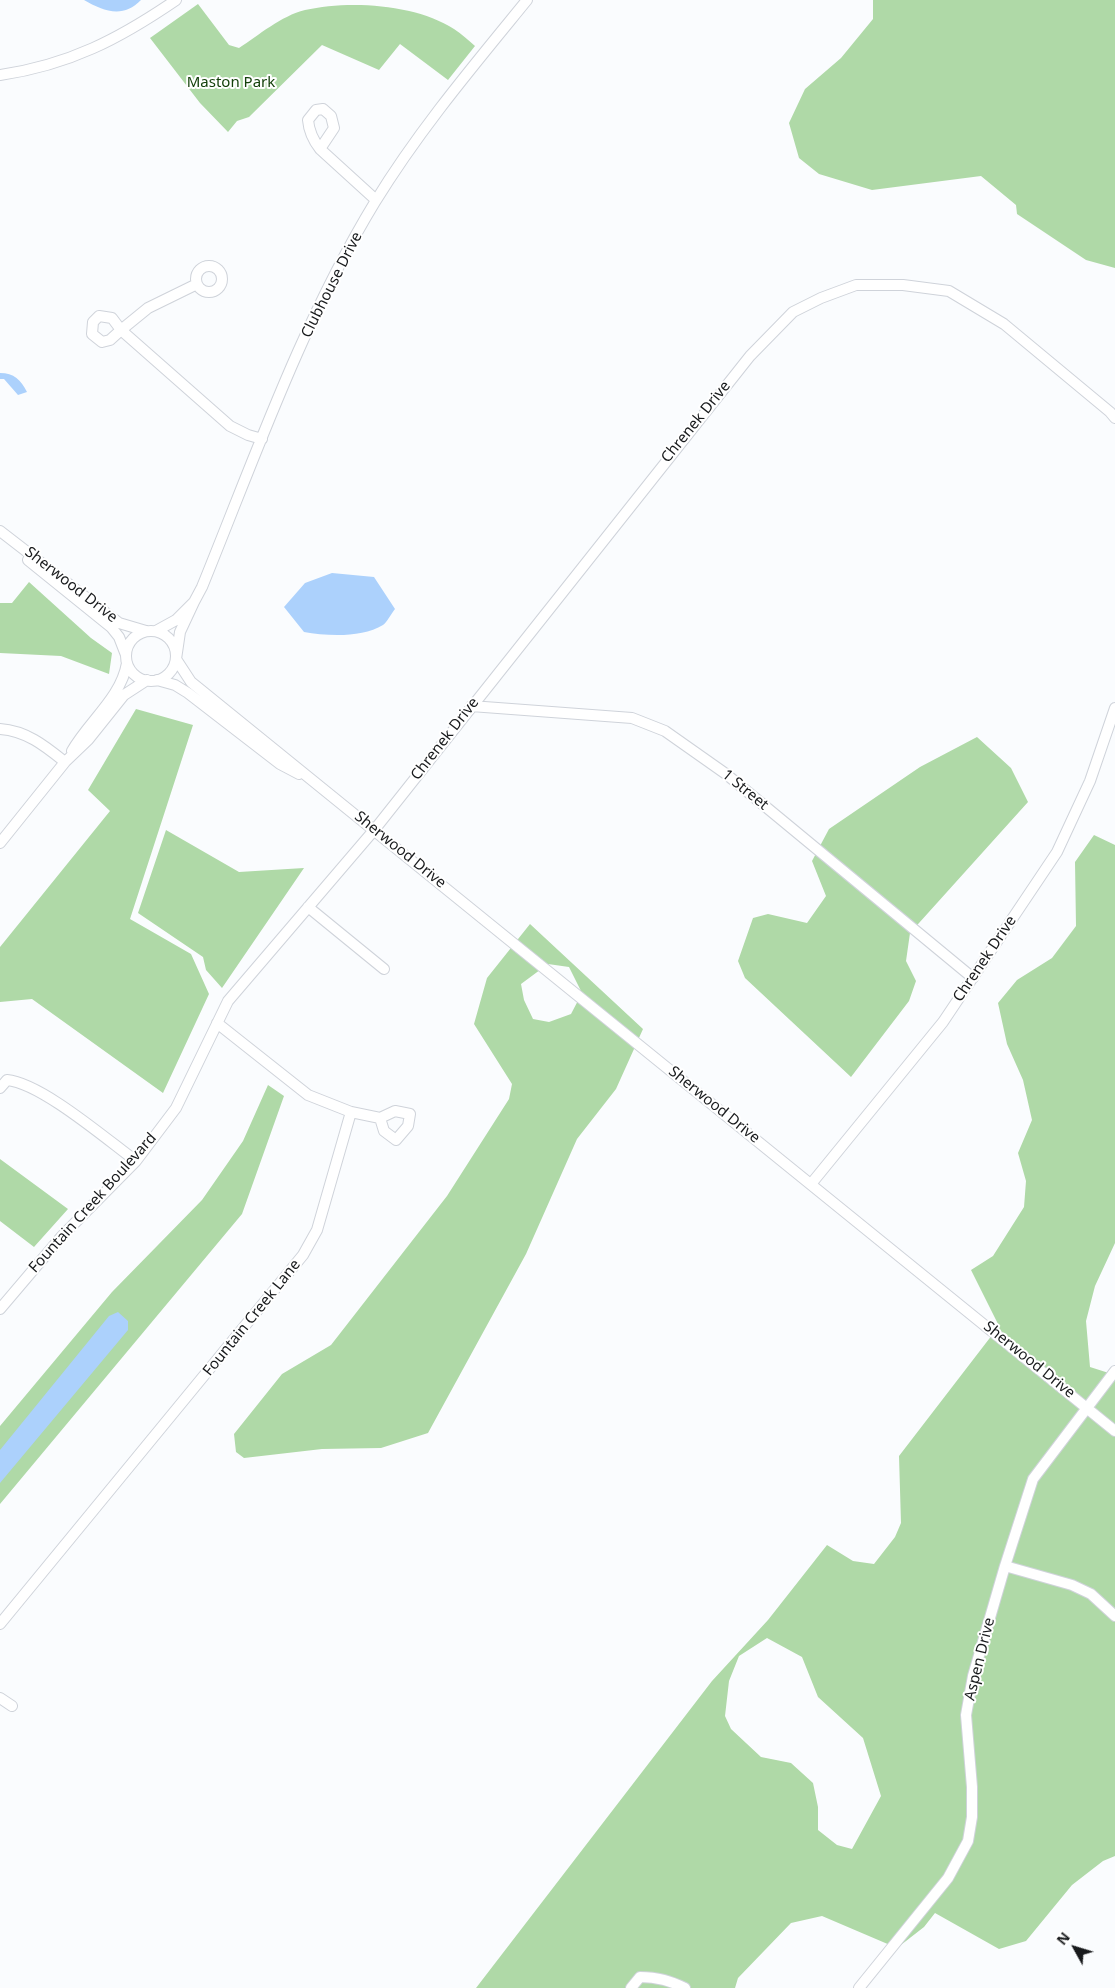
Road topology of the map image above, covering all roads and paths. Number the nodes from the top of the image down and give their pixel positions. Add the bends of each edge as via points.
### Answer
1 (176, 0) edge
2 (527, 0) edge
3 (0, 76) edge
4 (320, 149) dead end
5 (376, 200) junction
6 (197, 284) dead end
7 (1115, 418) edge
8 (262, 439) junction
9 (0, 532) edge
10 (194, 602) junction
11 (151, 631) junction
12 (126, 659) junction
13 (176, 659) junction
14 (152, 680) junction
15 (471, 706) junction
16 (1115, 708) edge
17 (0, 729) edge
18 (65, 762) junction
19 (314, 780) junction
20 (375, 829) junction
21 (0, 843) edge
22 (308, 907) junction
23 (384, 969) dead end
24 (973, 978) junction
25 (217, 1023) junction
26 (0, 1088) edge
27 (352, 1112) junction
28 (380, 1118) dead end
29 (136, 1161) junction
30 (812, 1184) junction
31 (0, 1308) edge
32 (1115, 1371) edge
33 (1086, 1407) junction
34 (1115, 1431) edge
35 (1005, 1566) junction
36 (1114, 1618) edge
37 (0, 1624) edge
38 (0, 1698) edge
39 (12, 1706) dead end
40 (631, 1988) edge
41 (686, 1988) edge
42 (859, 1988) edge

1 - 3 street via 141,24 79,56
2 - 5 street, Clubhouse Drive via 446,102
4 - 5 street
5 - 8 street, Clubhouse Drive via 327,292
6 - 8 street via 148,308 121,330 230,426
7 - 15 street, Chrenek Drive via 1004,324 950,291 903,285 856,285 822,298 793,312 755,350
8 - 10 street, Clubhouse Drive
9 - 11 street, Sherwood Drive via 119,622
9 - 12 street, Sherwood Drive via 40,570 111,627 119,637
10 - 11 street, Clubhouse Drive via 171,624
10 - 13 street, Clubhouse Drive via 180,632
11 - 12 street via 132,639
11 - 13 street via 169,638
12 - 14 street via 134,675
12 - 18 street via 116,692
13 - 14 street via 170,672
13 - 19 street, Sherwood Drive via 190,682
14 - 18 street via 124,695 88,740
14 - 19 street, Sherwood Drive via 175,685 188,692 280,764
15 - 20 street, Chrenek Drive
15 - 24 street, 1 Street via 632,718 665,731 726,774
16 - 24 street, Chrenek Drive via 1090,780 1057,852
17 - 18 street via 34,738
18 - 21 street
19 - 20 street, Sherwood Drive
20 - 22 street, Fountain Creek Boulevard
20 - 30 street, Sherwood Drive
22 - 23 street
22 - 25 street, Fountain Creek Boulevard via 228,1001
24 - 30 street, Chrenek Drive via 943,1022
25 - 27 street via 308,1095
25 - 29 street, Fountain Creek Boulevard via 176,1108
26 - 29 street via 7,1080 18,1081 57,1104
27 - 28 street
27 - 37 street, Fountain Creek Lane via 317,1230 303,1255
29 - 31 street, Fountain Creek Boulevard via 62,1236
30 - 33 street, Sherwood Drive
32 - 33 street, Aspen Drive
33 - 34 street, Sherwood Drive
33 - 35 street, Aspen Drive via 1033,1480
35 - 36 street via 1072,1585 1091,1594
35 - 42 street, Aspen Drive via 973,1676 966,1714 972,1787 968,1841 948,1878
38 - 39 street
40 - 41 street via 640,1977 654,1977

